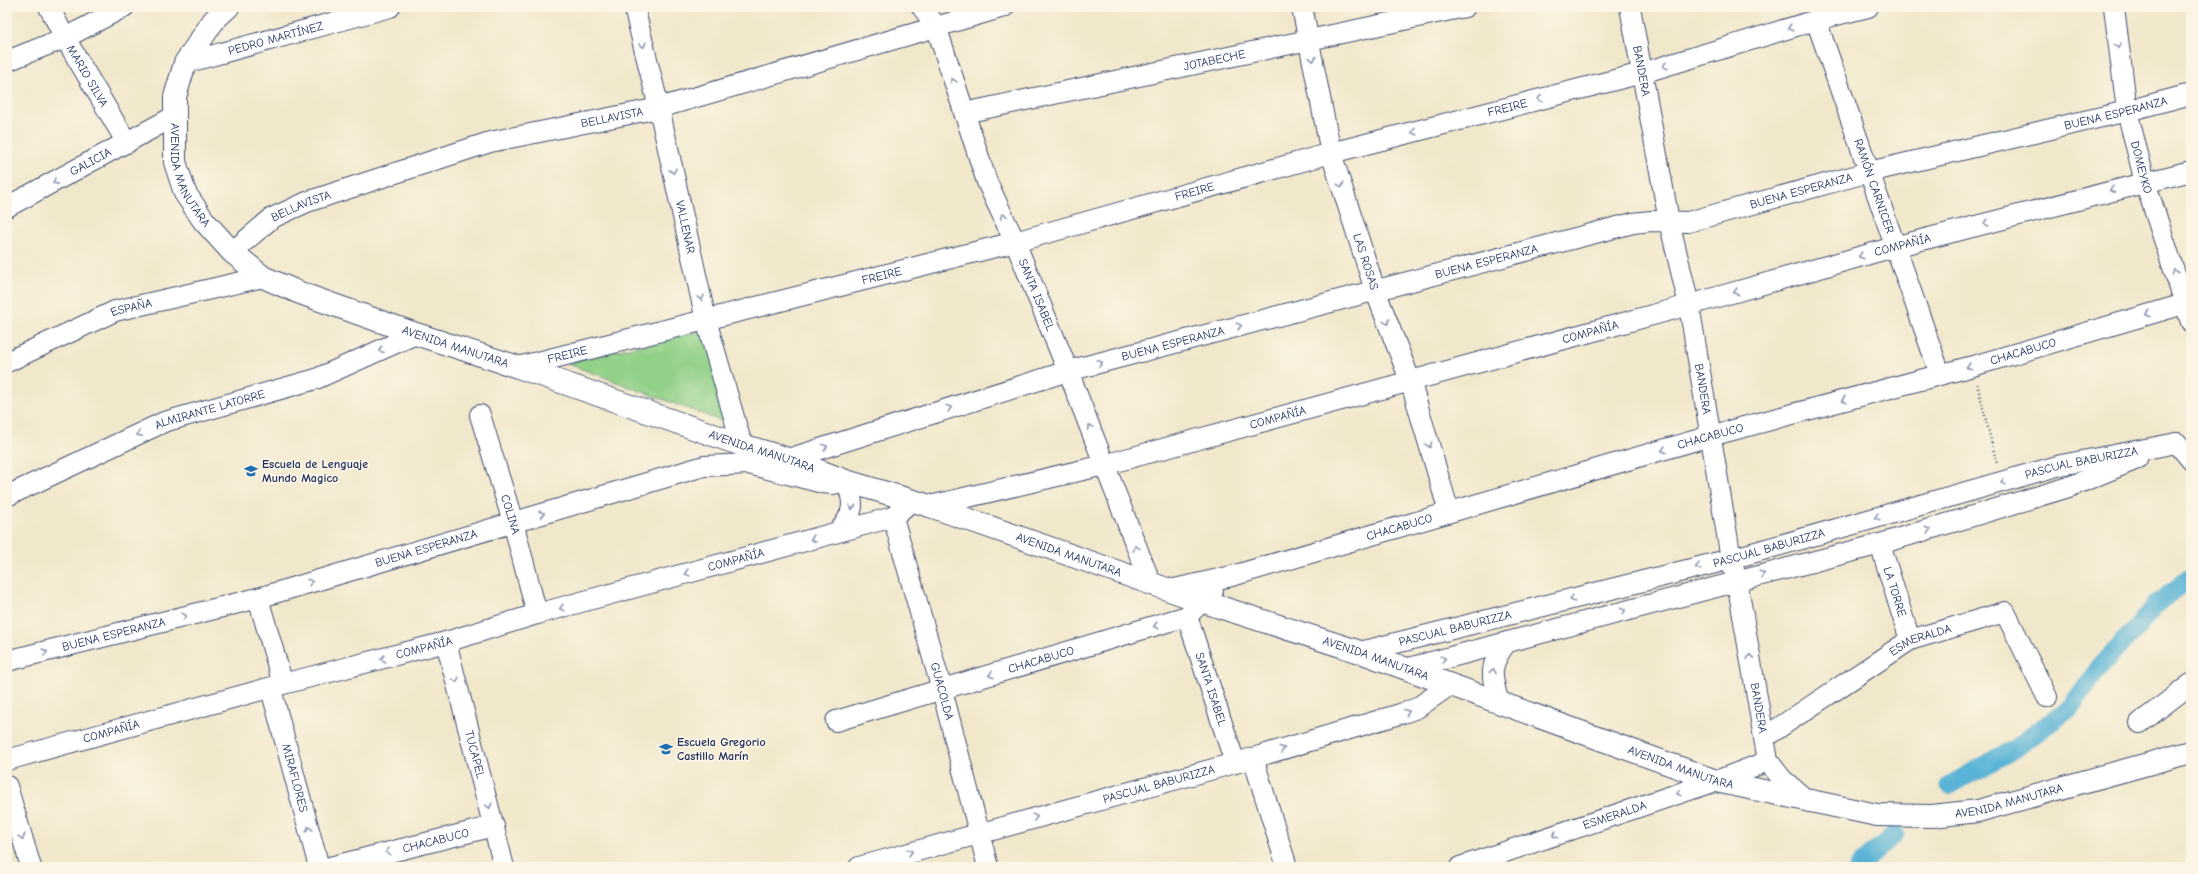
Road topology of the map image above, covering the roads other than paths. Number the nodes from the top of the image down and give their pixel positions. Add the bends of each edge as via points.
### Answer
1 (49, 7) edge
2 (124, 7) edge
3 (228, 7) edge
4 (390, 7) edge
5 (634, 7) edge
6 (922, 7) edge
7 (1004, 7) edge
8 (1302, 7) edge
9 (1465, 7) edge
10 (1630, 7) edge
11 (1868, 7) edge
12 (2114, 7) edge
13 (1816, 20) junction
14 (936, 26) junction
15 (65, 38) junction
16 (1310, 39) junction
17 (7, 61) edge
18 (185, 63) junction
19 (1642, 73) junction
20 (2191, 94) edge
21 (659, 108) junction
22 (2127, 111) junction
23 (964, 113) junction
24 (175, 116) junction
25 (127, 143) junction
26 (1331, 153) junction
27 (1869, 172) junction
28 (2191, 172) edge
29 (2144, 182) junction
30 (7, 207) edge
31 (1669, 221) junction
32 (1015, 242) junction
33 (1894, 246) junction
34 (232, 252) junction
35 (263, 277) junction
36 (1375, 290) junction
37 (2188, 302) edge
38 (1689, 305) junction
39 (706, 320) junction
40 (2191, 322) edge
41 (416, 334) junction
42 (7, 362) edge
43 (518, 368) junction
44 (1068, 371) junction
45 (1940, 374) junction
46 (1410, 380) junction
47 (480, 415) dead end
48 (1710, 436) junction
49 (2184, 440) edge
50 (742, 445) junction
51 (788, 459) junction
52 (2191, 460) edge
53 (1104, 465) junction
54 (846, 481) junction
55 (989, 492) junction
56 (7, 496) edge
57 (921, 503) junction
58 (1449, 512) junction
59 (893, 517) junction
60 (513, 522) junction
61 (978, 523) junction
62 (839, 531) junction
63 (1880, 544) junction
64 (1731, 559) junction
65 (1232, 576) junction
66 (1737, 581) junction
67 (1160, 587) junction
68 (258, 598) junction
69 (1194, 609) junction
70 (537, 614) junction
71 (1910, 640) junction
72 (446, 642) junction
73 (1507, 642) junction
74 (1360, 652) junction
75 (7, 661) edge
76 (1405, 669) junction
77 (2191, 684) edge
78 (1450, 685) junction
79 (277, 686) junction
80 (942, 690) junction
81 (2048, 697) dead end
82 (1499, 703) junction
83 (836, 720) dead end
84 (2140, 723) dead end
85 (1764, 737) junction
86 (2191, 752) edge
87 (7, 760) edge
88 (1244, 761) junction
89 (1768, 761) junction
90 (1716, 781) junction
91 (7, 786) edge
92 (1809, 802) junction
93 (494, 826) junction
94 (980, 832) junction
95 (31, 867) edge
96 (319, 867) edge
97 (330, 867) edge
98 (504, 867) edge
99 (859, 867) edge
100 (988, 867) edge
101 (1287, 867) edge
102 (1460, 867) edge

1 - 15 street, MARIO SILVA
2 - 15 street
3 - 18 main road, AVENIDA MANUTARA via 214,20
4 - 18 street, PEDRO MARTÍNEZ
5 -> 21 street, VALLENAR
6 - 14 street, SANTA ISABEL
7 - 14 street, BELLAVISTA
8 - 16 street, LAS ROSAS
9 - 16 street, JOTABECHE
10 - 19 street, BANDERA
11 - 13 street, FREIRE
12 -> 22 street, DOMEYKO
13 -> 19 street, FREIRE
13 - 27 street, RAMÓN CARNICER
14 - 21 street, BELLAVISTA
23 -> 14 street, SANTA ISABEL
15 - 17 street
15 - 25 street, MARIO SILVA
16 - 23 street, JOTABECHE
16 -> 26 street, LAS ROSAS
18 - 24 main road, AVENIDA MANUTARA via 175,97
19 -> 26 street, FREIRE
19 - 31 street, BANDERA
20 - 22 street, BUENA ESPERANZA
21 - 34 street, BELLAVISTA via 490,142 307,202 272,218
21 -> 39 street, VALLENAR
22 - 27 street, BUENA ESPERANZA
22 - 29 street, DOMEYKO
32 -> 23 street, SANTA ISABEL via 987,182
24 - 25 street, GALICIA
24 - 34 main road, AVENIDA MANUTARA via 175,162 186,193 204,221
25 -> 30 street, GALICIA
26 - 32 street, FREIRE
26 -> 36 street, LAS ROSAS
27 - 31 street, BUENA ESPERANZA via 1688,222
27 - 33 street, RAMÓN CARNICER
28 - 29 street, COMPAÑÍA
29 -> 33 street, COMPAÑÍA
37 -> 29 street, DOMEYKO
31 - 36 street, BUENA ESPERANZA via 1633,223
31 - 38 street, BANDERA
32 - 39 street, FREIRE
32 - 44 street, SANTA ISABEL
33 -> 38 street, COMPAÑÍA
33 - 45 street, RAMÓN CARNICER
34 - 35 main road, AVENIDA MANUTARA
35 - 41 main road, AVENIDA MANUTARA via 300,293
35 - 42 street, ESPAÑA via 115,310
44 -> 36 street, BUENA ESPERANZA
36 -> 46 street, LAS ROSAS
37 - 40 street, DOMEYKO
37 -> 45 street, CHACABUCO
38 - 46 street, COMPAÑÍA
38 - 48 street, BANDERA
39 - 43 street, FREIRE
39 - 50 street, VALLENAR
41 - 43 main road, AVENIDA MANUTARA
41 -> 56 street, ALMIRANTE LATORRE via 316,379 164,422
43 - 50 main road, AVENIDA MANUTARA
51 -> 44 street, BUENA ESPERANZA
53 -> 44 street, SANTA ISABEL
45 -> 48 street, CHACABUCO
46 - 53 street, COMPAÑÍA
46 -> 58 street, LAS ROSAS
47 - 60 street, COLINA
48 -> 58 street, CHACABUCO
48 - 64 street, BANDERA
49 - 52 street
63 -> 49 street, PASCUAL BABURIZZA via 2069,487
49 -> 64 street, PASCUAL BABURIZZA via 2061,465
50 - 51 main road, AVENIDA MANUTARA
51 - 54 main road, AVENIDA MANUTARA
53 - 55 street, COMPAÑÍA
67 -> 53 street, SANTA ISABEL
54 - 57 main road, AVENIDA MANUTARA
60 -> 54 street, BUENA ESPERANZA via 704,466 749,464 823,483
54 -> 62 street via 851,492 852,512
55 - 57 street, COMPAÑÍA
55 - 61 street via 978,507
57 - 59 street, COMPAÑÍA
57 - 61 main road, AVENIDA MANUTARA
58 - 65 street, CHACABUCO
59 - 62 street, COMPAÑÍA
59 - 80 street, GUACOLDA
68 -> 60 street, BUENA ESPERANZA
60 - 70 street, COLINA
61 - 67 main road, AVENIDA MANUTARA
62 -> 70 street, COMPAÑÍA
66 -> 63 street, PASCUAL BABURIZZA
63 - 71 street, LA TORRE
64 - 66 street, BANDERA
64 -> 74 street, PASCUAL BABURIZZA
65 - 67 street, CHACABUCO
65 - 69 street, CHACABUCO
73 -> 66 street, PASCUAL BABURIZZA
85 -> 66 street, BANDERA
67 - 69 main road, AVENIDA MANUTARA
75 -> 68 street, BUENA ESPERANZA
68 - 79 street, MIRAFLORES
69 - 74 main road, AVENIDA MANUTARA
69 -> 80 street, CHACABUCO
69 - 88 street, SANTA ISABEL
70 - 72 street, COMPAÑÍA
71 - 81 street, ESMERALDA via 2005,612
71 - 85 street, ESMERALDA
72 -> 79 street, COMPAÑÍA
72 -> 93 street, TUCAPEL
76 -> 73 street, PASCUAL BABURIZZA
82 -> 73 street via 1492,676 1497,655
74 - 76 main road, AVENIDA MANUTARA
76 - 78 main road, AVENIDA MANUTARA
77 - 84 street
78 - 82 main road, AVENIDA MANUTARA
88 -> 78 street, PASCUAL BABURIZZA via 1417,708
79 - 87 street, COMPAÑÍA
96 -> 79 street, MIRAFLORES
80 - 83 street, CHACABUCO
80 - 94 street, GUACOLDA
82 - 90 main road, AVENIDA MANUTARA
85 - 89 street, BANDERA
86 - 92 main road, AVENIDA MANUTARA via 1978,811 1932,816 1876,815
94 -> 88 street, PASCUAL BABURIZZA
88 - 101 street, SANTA ISABEL
89 - 90 street, ESMERALDA
89 - 92 street, BANDERA via 1782,779
90 - 92 main road, AVENIDA MANUTARA
90 -> 102 street, ESMERALDA
91 -> 95 street
93 -> 97 street, CHACABUCO
93 - 98 street, TUCAPEL
99 -> 94 street, PASCUAL BABURIZZA
94 - 100 street, GUACOLDA

